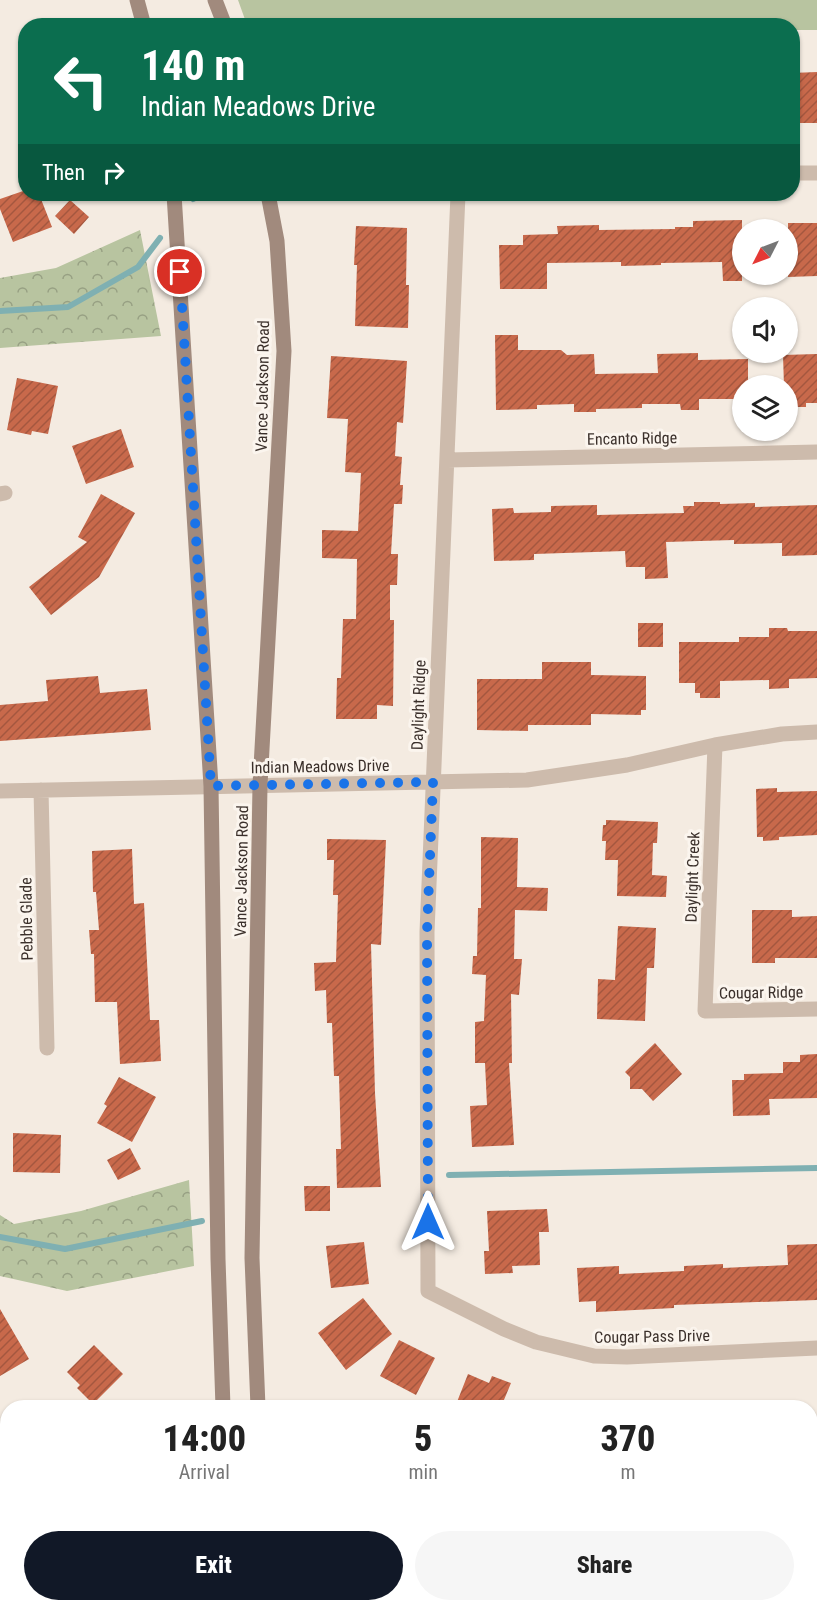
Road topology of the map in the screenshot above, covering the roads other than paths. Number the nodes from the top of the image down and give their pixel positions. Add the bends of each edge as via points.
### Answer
1 (137, 0) edge
2 (215, 0) edge
3 (142, 18) edge
4 (222, 18) edge
5 (800, 173) edge
6 (817, 173) edge
7 (174, 201) edge
8 (269, 201) edge
9 (458, 201) edge
10 (817, 452) edge
11 (447, 460) junction
12 (817, 732) edge
13 (715, 745) junction
14 (433, 782) junction
15 (260, 785) junction
16 (211, 786) junction
17 (0, 790) edge
18 (41, 790) junction
19 (817, 1009) edge
20 (705, 1011) joint
21 (46, 1048) dead end
22 (428, 1291) joint
23 (817, 1348) edge
24 (223, 1400) edge
25 (258, 1400) edge

1 - 3 main road
2 - 4 main road
5 - 6 street
7 - 16 main road, Vance Jackson Road
8 - 15 main road, Vance Jackson Road via 277,241 284,351
9 - 11 street, Daylight Ridge
10 - 11 street, Encanto Ridge
11 - 14 street, Daylight Ridge
12 - 13 street, Indian Meadows Drive
13 - 14 street, Indian Meadows Drive via 627,765 527,780
13 - 20 street, Daylight Creek
14 - 15 street, Indian Meadows Drive
14 - 22 street, Daylight Ridge via 427,932
15 - 16 street, Indian Meadows Drive
15 - 25 main road, Vance Jackson Road via 252,1258
16 - 18 street, Indian Meadows Drive
16 - 24 main road, Vance Jackson Road
17 - 18 street, Indian Meadows Drive
18 - 21 street, Pebble Glade
19 - 20 street, Cougar Ridge
22 - 23 street, Cougar Pass Drive via 536,1342 594,1356

